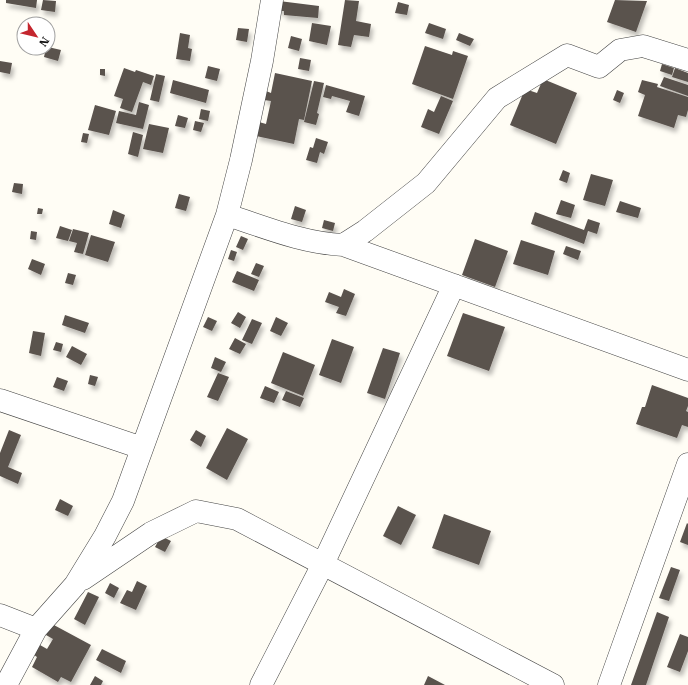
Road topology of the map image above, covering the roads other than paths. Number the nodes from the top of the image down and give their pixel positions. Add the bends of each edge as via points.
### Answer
1 (272, 0) edge
2 (688, 60) edge
3 (227, 215) junction
4 (344, 245) junction
5 (454, 285) junction
6 (688, 370) edge
7 (0, 400) edge
8 (142, 448) junction
9 (688, 464) edge
10 (323, 564) junction
11 (75, 584) junction
12 (0, 615) edge
13 (36, 629) junction
14 (6, 685) edge
15 (261, 685) edge
16 (553, 685) edge
17 (609, 685) edge

1 - 3 street via 257,84
2 - 4 street via 643,46 620,50 599,67 567,55 497,98 426,182
3 - 4 street via 305,241
3 - 8 street
4 - 5 street
5 - 6 street
5 - 10 street
7 - 8 street
8 - 11 street via 123,501
9 - 17 street
10 - 11 street via 237,519 196,511 151,533
10 - 15 street
10 - 16 street
11 - 13 street
12 - 13 street
13 - 14 street

